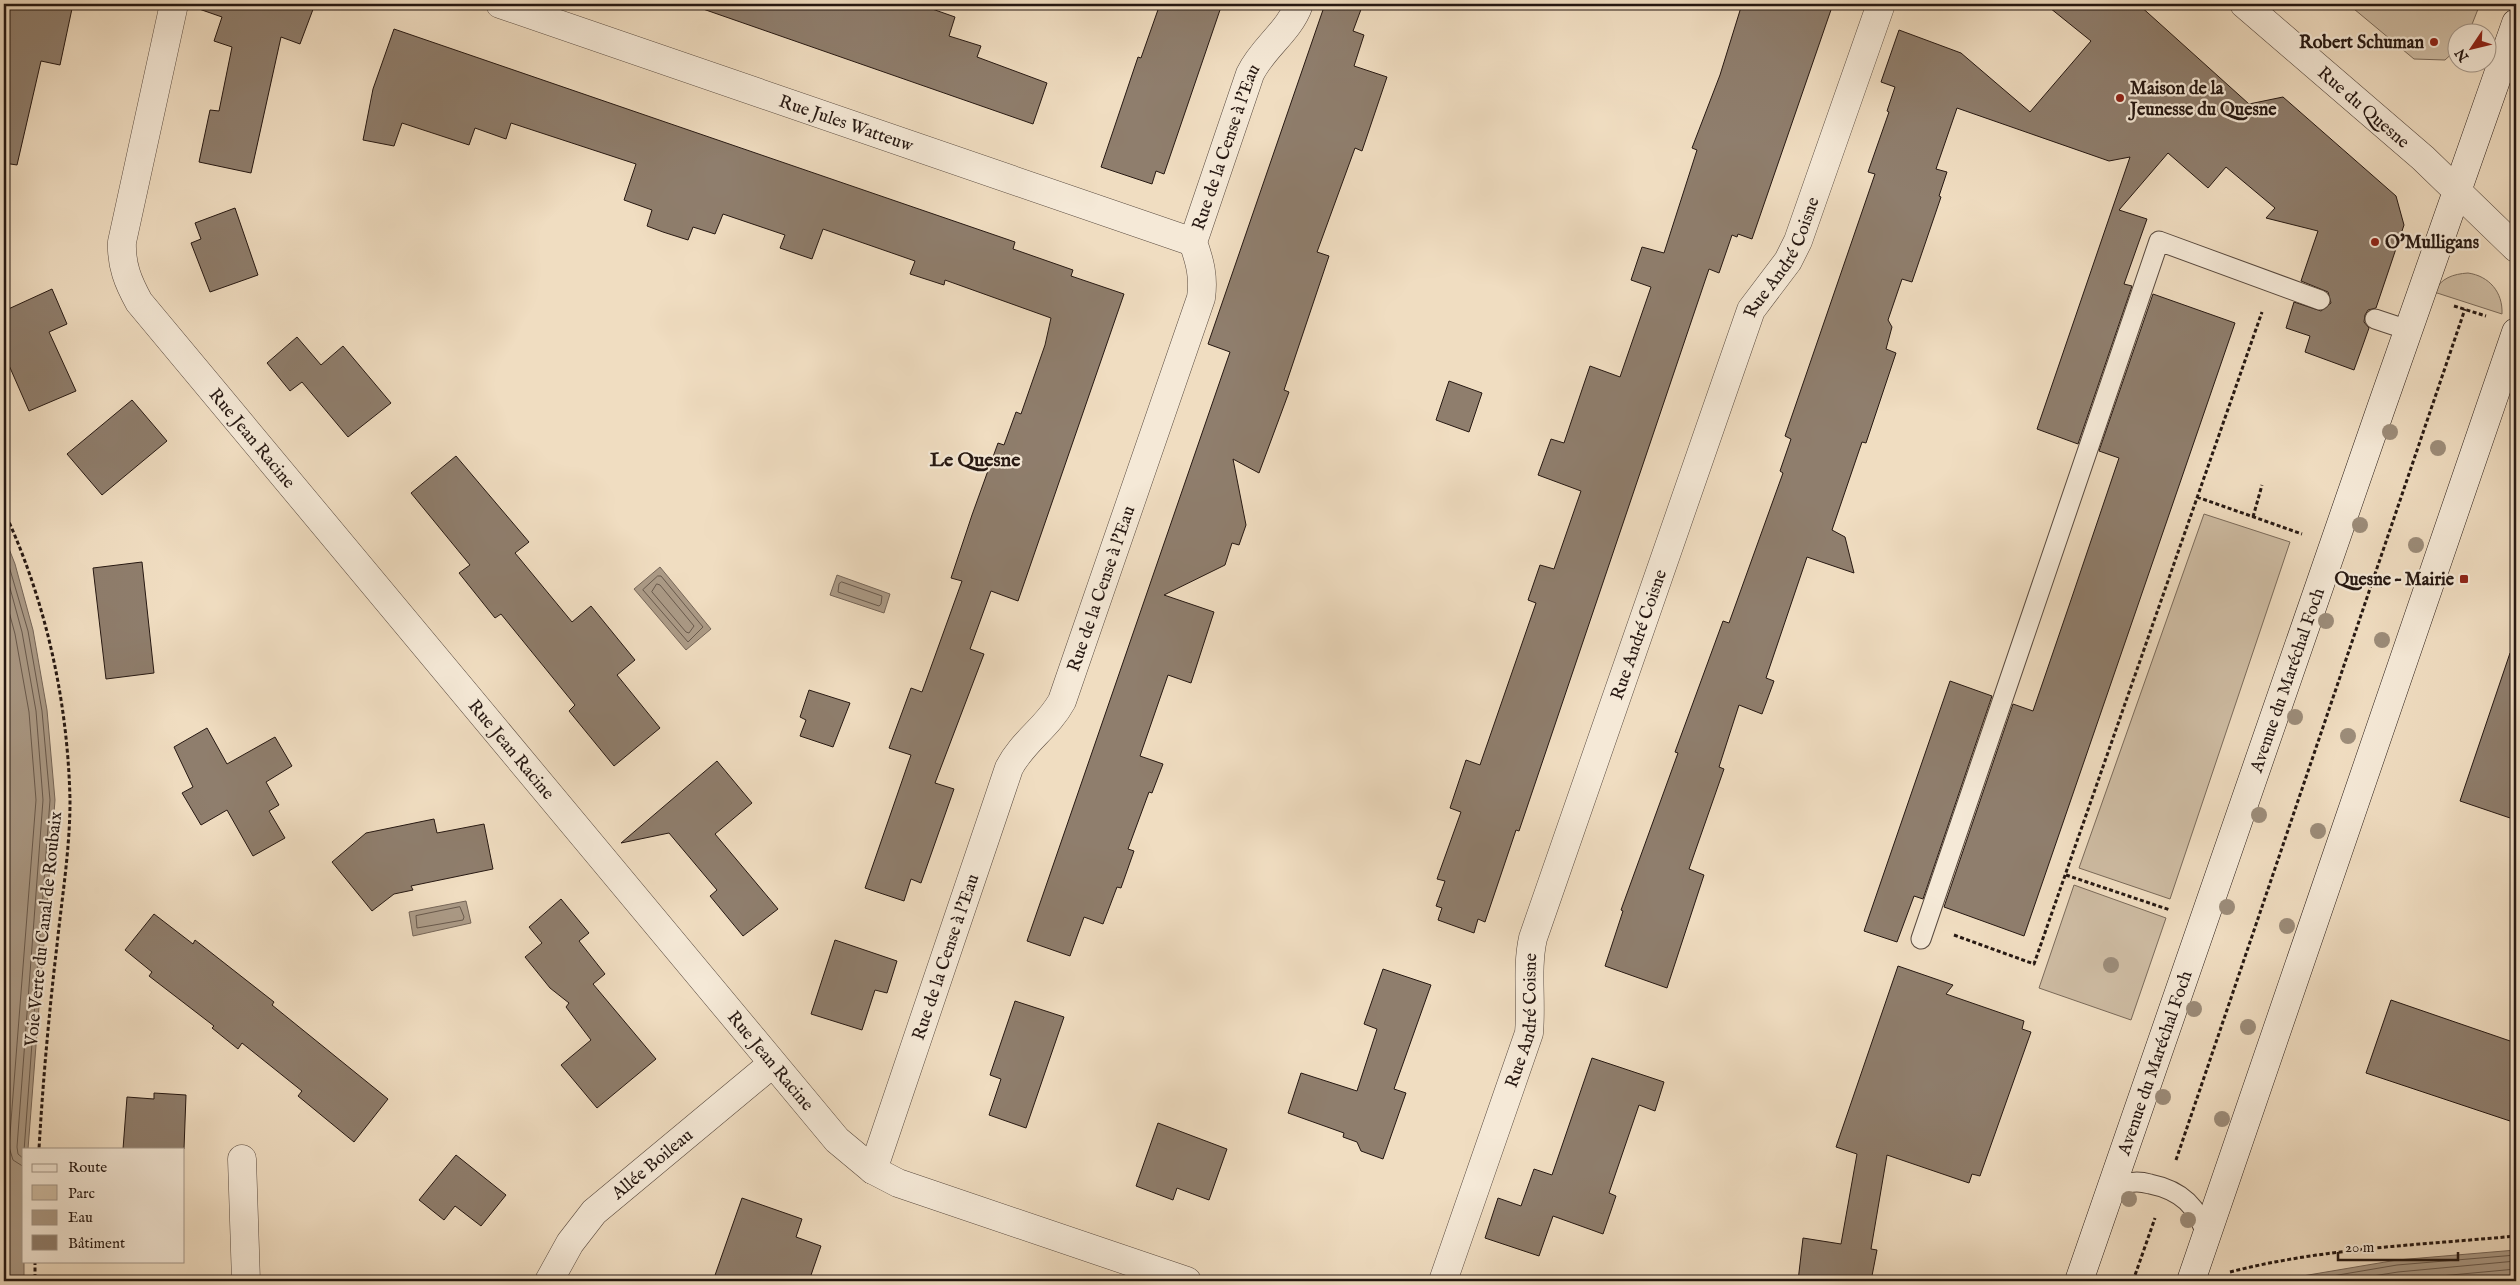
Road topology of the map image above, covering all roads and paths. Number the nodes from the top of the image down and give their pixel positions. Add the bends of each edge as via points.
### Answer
1 (174, 4) edge
2 (500, 4) edge
3 (1299, 4) edge
4 (1881, 4) edge
5 (2244, 4) edge
6 (2516, 23) edge
7 (2458, 192) junction
8 (1193, 242) junction
9 (2516, 248) edge
10 (2320, 300) dead end
11 (2447, 304) dead end
12 (2264, 306) dead end
13 (2465, 309) junction
14 (2490, 317) dead end
15 (2374, 319) dead end
16 (2408, 330) junction
17 (2516, 332) edge
18 (2262, 485) dead end
19 (2197, 497) junction
20 (4, 511) edge
21 (2253, 517) junction
22 (2307, 535) dead end
23 (2066, 875) junction
24 (2172, 910) dead end
25 (1945, 931) dead end
26 (1921, 939) dead end
27 (772, 1064) junction
28 (39, 1148) edge
29 (242, 1160) dead end
30 (2173, 1168) dead end
31 (873, 1170) junction
32 (2109, 1194) junction
33 (2156, 1216) dead end
34 (2516, 1236) edge
35 (2203, 1246) junction
36 (35, 1262) edge
37 (2224, 1274) dead end
38 (2079, 1280) edge
39 (35, 1281) edge
40 (246, 1281) edge
41 (550, 1281) edge
42 (1187, 1281) edge
43 (1443, 1281) edge
44 (2133, 1281) edge
45 (2191, 1281) edge

1 - 27 street, Rue Jean Racine via 122,242 123,265 131,288 152,318
2 - 8 street, Rue Jules Watteuw
3 - 8 street, Rue de la Cense à l'Eau via 1292,21 1257,60 1250,74
4 - 43 street, Rue André Coisne via 1798,241 1788,261 1750,310 1532,938 1528,958 1529,1033
5 - 7 street, Rue du Quesne
6 - 7 street, Avenue du Maréchal Foch
7 - 9 street, Rue du Quesne
7 - 16 street, Avenue du Maréchal Foch
8 - 31 street, Rue de la Cense à l'Eau via 1202,273 1201,298 1098,598 1062,702 1050,720 1020,750 1009,768
10 - 26 lane via 2159,241
11 - 13 path
12 - 19 path
13 - 14 path
13 - 30 path
15 - 16 lane
16 - 32 street, Avenue du Maréchal Foch
17 - 35 street
18 - 21 path
19 - 21 path
19 - 23 path
20 - 28 path, Voie Verte du Canal de Roubaix via 29,570 44,621 64,724 70,801
21 - 22 path
23 - 24 path
23 - 25 path via 2034,964
27 - 31 street, Rue Jean Racine via 837,1140
27 - 41 street, Allée Boileau via 594,1212 570,1243
29 - 40 street
31 - 42 street, Rue Jean Racine via 898,1183
32 - 35 lane via 2127,1183 2167,1187 2187,1200 2202,1220
32 - 38 street, Avenue du Maréchal Foch
33 - 44 path
34 - 37 path via 2270,1262
35 - 45 street
36 - 39 path

